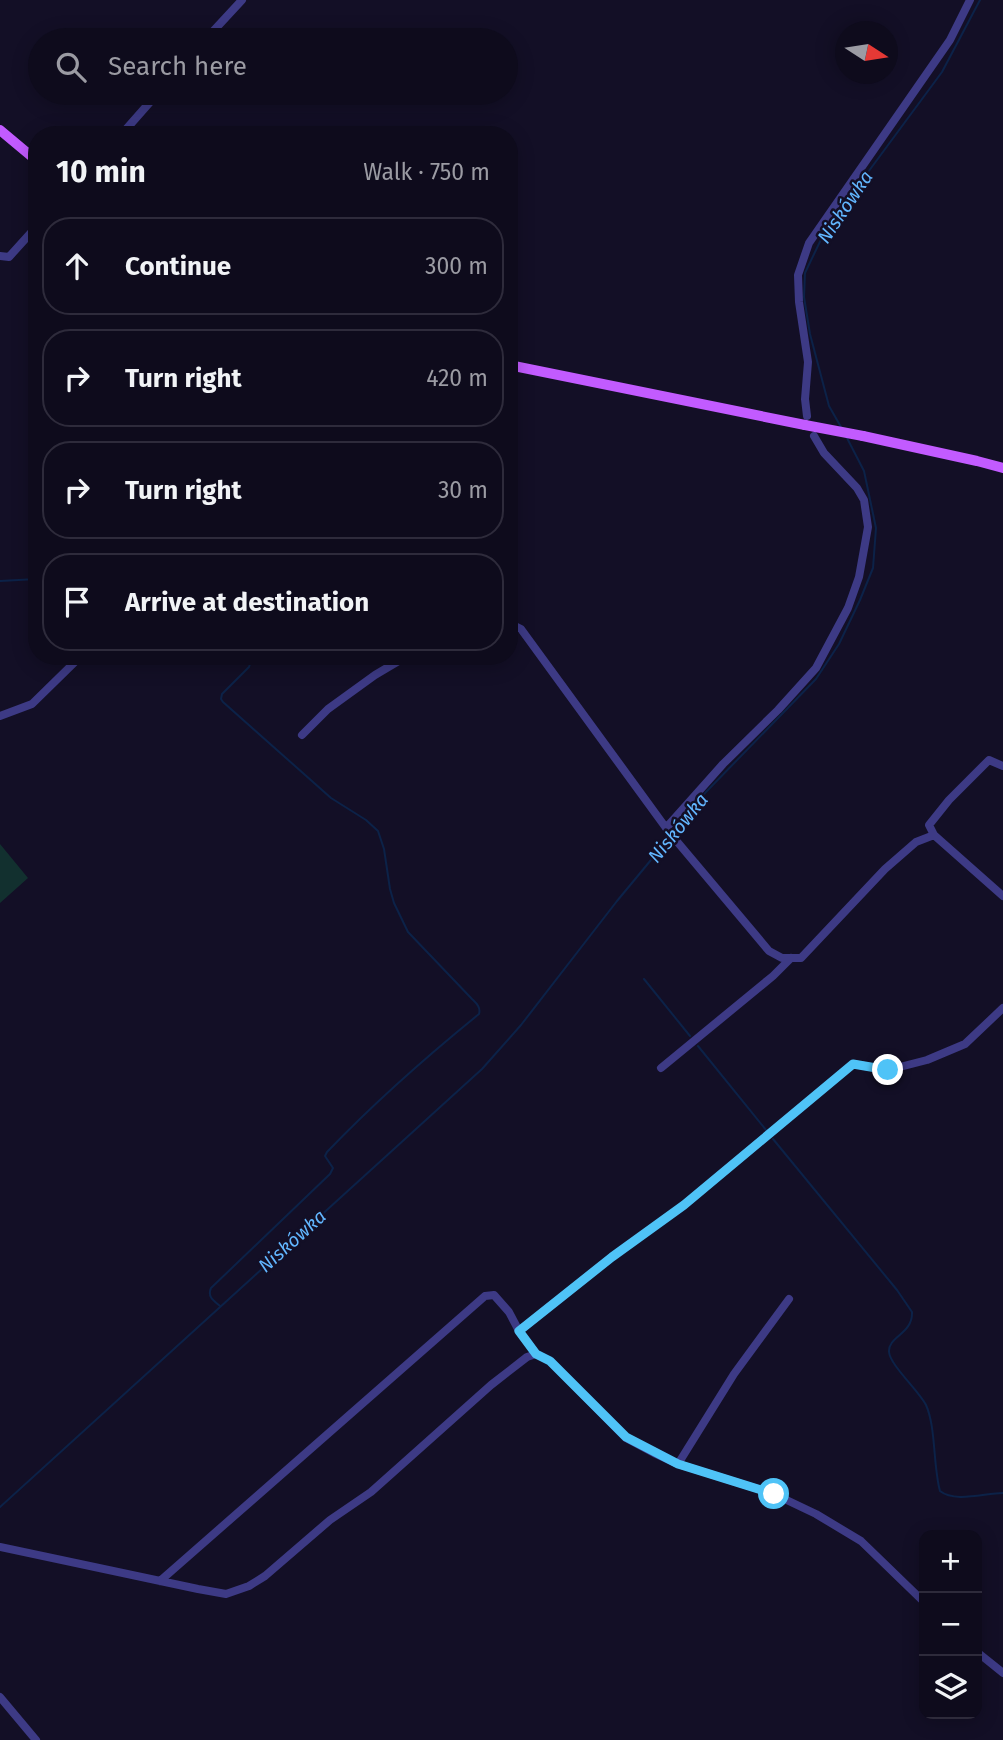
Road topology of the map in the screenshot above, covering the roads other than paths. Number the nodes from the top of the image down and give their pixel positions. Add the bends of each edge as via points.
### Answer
1 (242, 0) edge
2 (970, 0) edge
3 (216, 28) edge
4 (147, 105) edge
5 (129, 126) edge
6 (0, 130) edge
7 (28, 153) edge
8 (28, 236) edge
9 (0, 256) edge
10 (518, 367) edge
11 (806, 421) junction
12 (814, 436) dead end
13 (1003, 468) edge
14 (518, 627) edge
15 (72, 665) edge
16 (392, 665) edge
17 (0, 716) edge
18 (302, 735) dead end
19 (1003, 766) edge
20 (668, 830) junction
21 (934, 835) junction
22 (1003, 896) edge
23 (790, 958) junction
24 (1003, 1008) edge
25 (661, 1068) dead end
26 (789, 1299) dead end
27 (519, 1331) junction
28 (536, 1354) junction
29 (678, 1464) junction
30 (0, 1546) edge
31 (160, 1581) junction
32 (919, 1596) edge
33 (982, 1656) edge
34 (1003, 1673) edge
35 (0, 1697) edge
36 (36, 1740) edge

1 - 3 street
2 - 11 street via 950,40 809,243 799,275 808,362
4 - 5 street
6 - 7 main road
8 - 9 street via 9,257
10 - 11 main road
11 - 13 main road, bridge
12 - 20 street via 864,500 867,527 859,577 848,608 816,668 723,764
14 - 20 street
15 - 17 street via 32,704
16 - 18 street via 328,709
19 - 21 street via 989,760 929,825
20 - 23 street via 769,951
21 - 22 street
21 - 23 street via 916,842 886,869 802,958
23 - 25 street
24 - 27 street via 965,1044 928,1060 888,1070 853,1064 684,1205
26 - 29 street via 734,1374
27 - 28 street
27 - 31 street via 494,1295 485,1296
28 - 29 street via 550,1361 626,1437
28 - 31 street via 491,1385 371,1492 257,1582 226,1594
29 - 32 street via 774,1494 816,1514 861,1541
30 - 31 street
33 - 34 street
35 - 36 street

